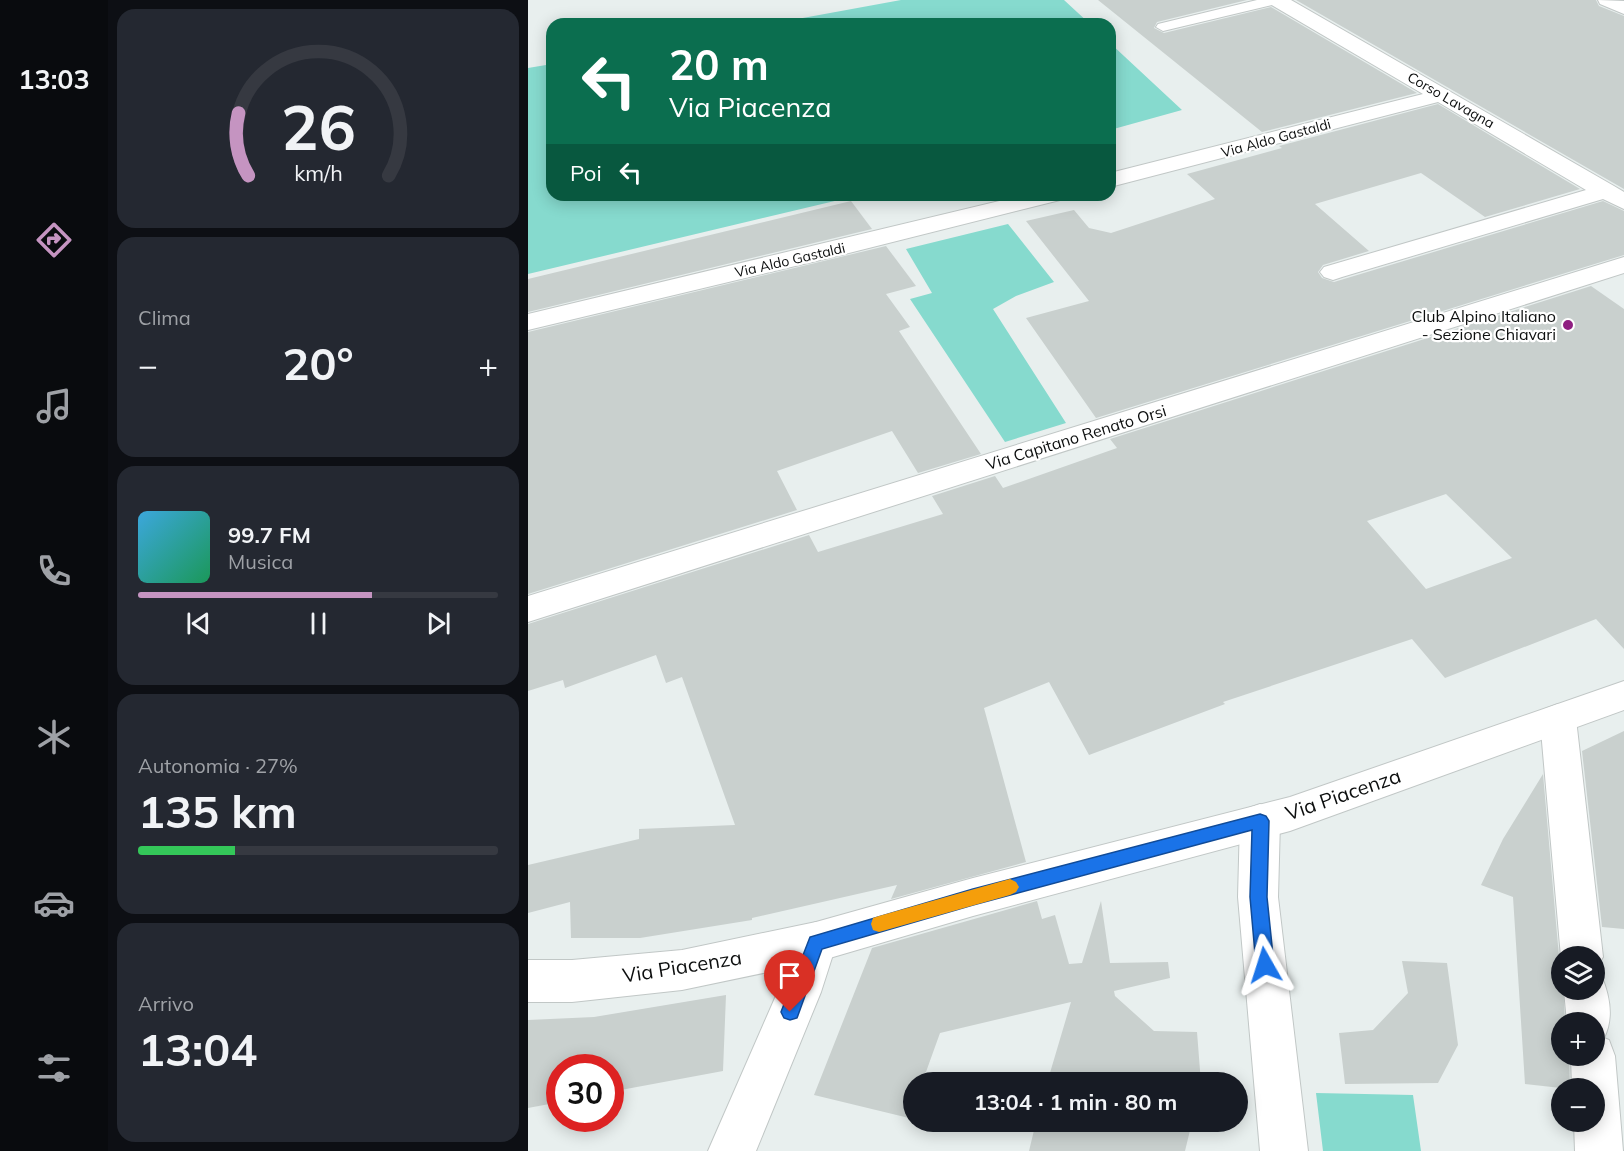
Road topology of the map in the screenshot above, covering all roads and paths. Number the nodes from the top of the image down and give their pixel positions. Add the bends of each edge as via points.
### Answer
1 (1276, 0) edge
2 (1607, 0) edge
3 (1624, 8) edge
4 (1163, 27) dead end
5 (1442, 95) junction
6 (1116, 178) edge
7 (1615, 196) edge
8 (1028, 201) edge
9 (1624, 265) edge
10 (1333, 273) dead end
11 (528, 322) edge
12 (528, 609) edge
13 (1624, 695) edge
14 (1558, 719) junction
15 (1260, 821) junction
16 (816, 942) junction
17 (1581, 946) edge
18 (528, 981) edge
19 (1594, 1066) edge
20 (732, 1151) edge
21 (1284, 1151) edge
22 (1599, 1151) edge

1 - 4 lane
1 - 5 street, Corso Lavagna
2 - 3 street
5 - 6 street, Via Aldo Gastaldi
5 - 7 street, Corso Lavagna
7 - 10 street
8 - 11 street, Via Aldo Gastaldi
9 - 12 street, Via Capitano Renato Orsi
13 - 14 street, Via Piacenza
14 - 15 street, Via Piacenza via 1290,814
14 - 17 street
15 - 16 street, Via Piacenza
15 - 21 street via 1258,897
16 - 18 street, Via Piacenza via 682,970 572,981
16 - 20 street
19 - 22 street

